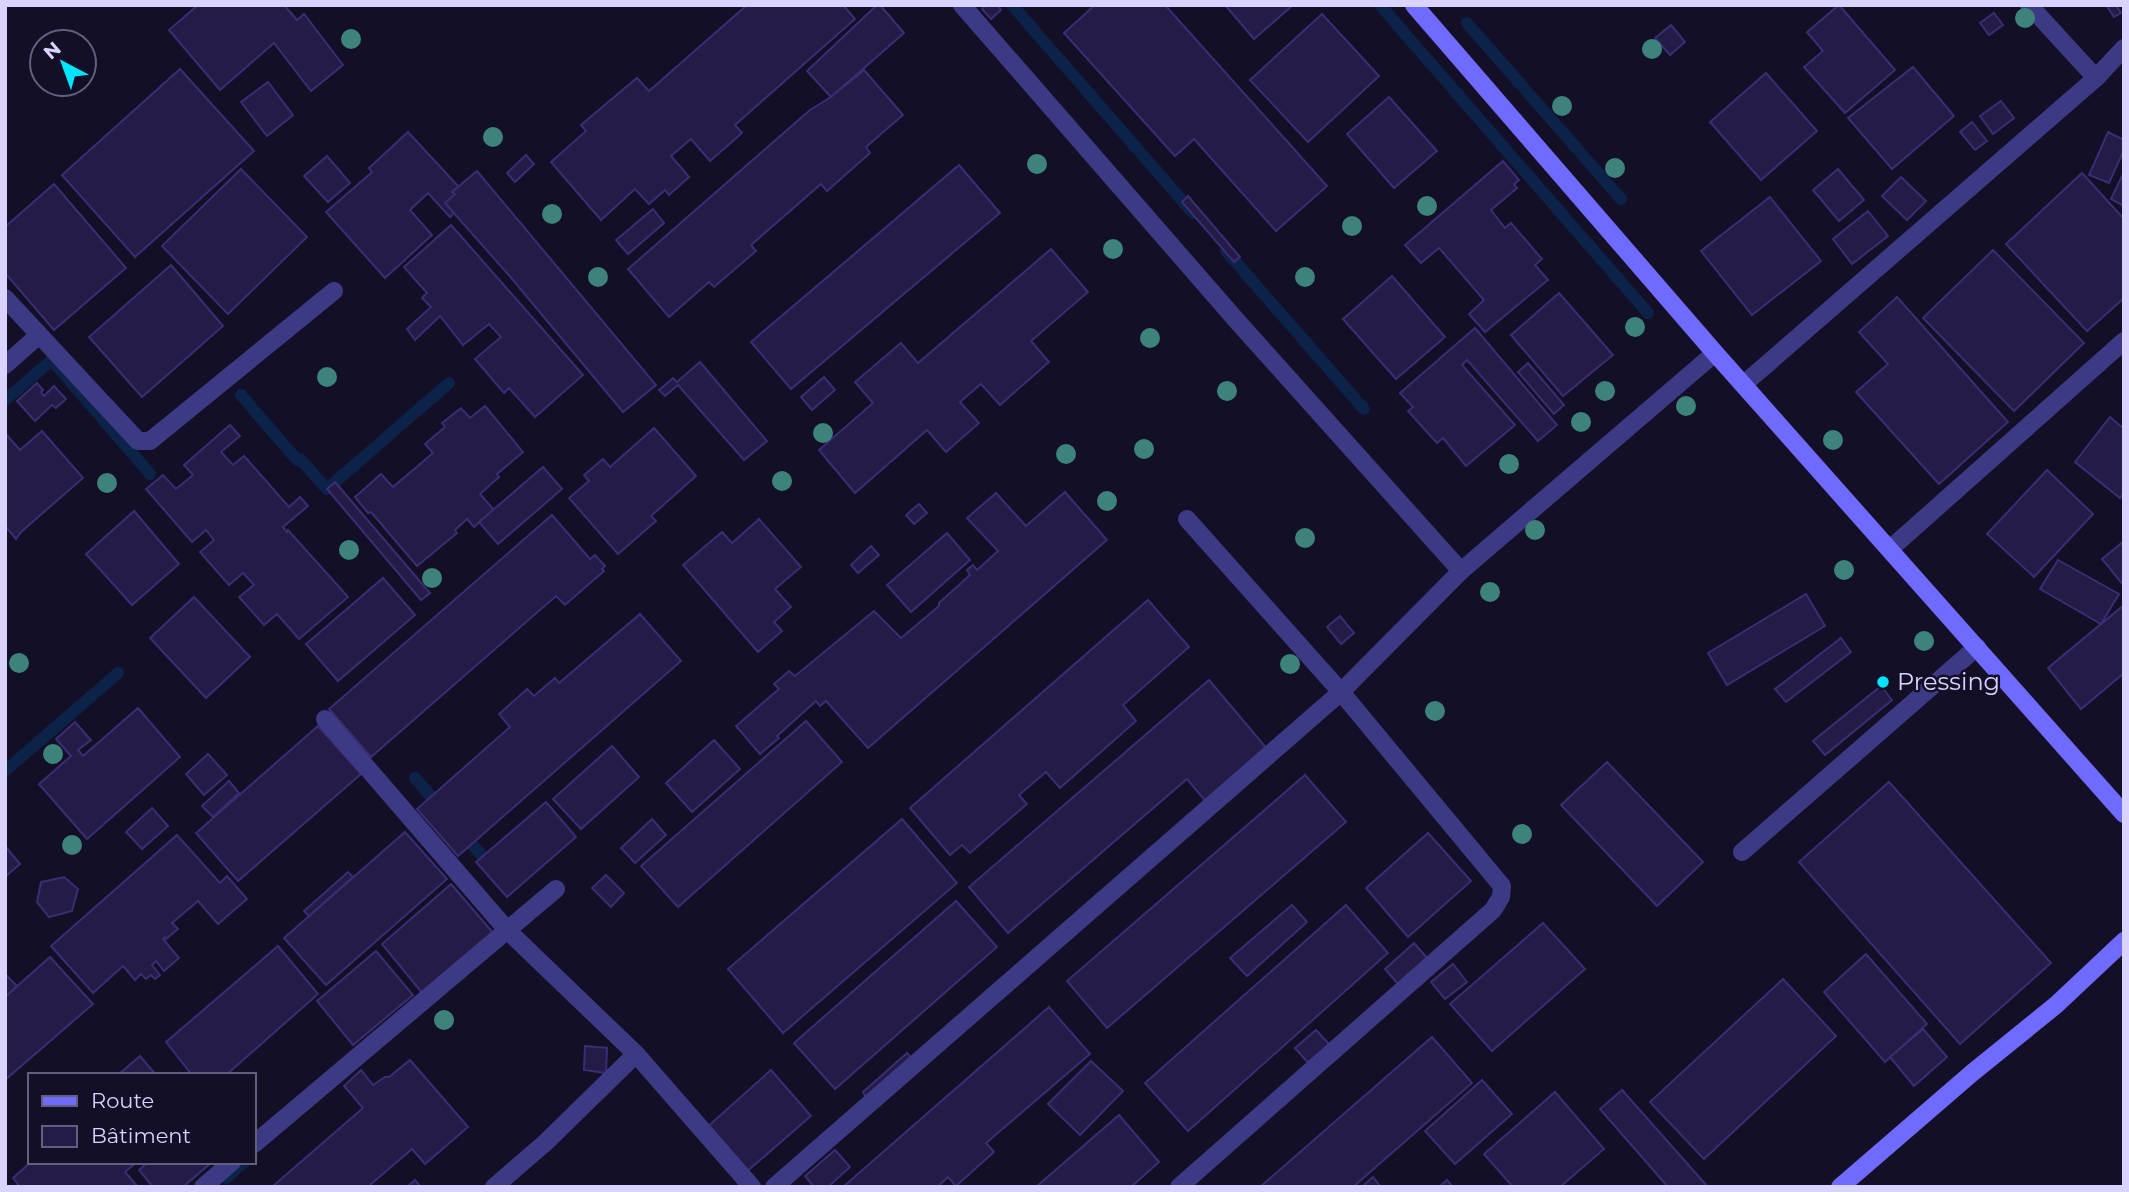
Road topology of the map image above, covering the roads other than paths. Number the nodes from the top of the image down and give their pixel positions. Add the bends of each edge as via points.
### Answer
1 (962, 5) edge
2 (1414, 5) edge
3 (2029, 5) edge
4 (2124, 48) edge
5 (2096, 78) junction
6 (334, 291) dead end
7 (5, 299) edge
8 (39, 335) junction
9 (2124, 341) edge
10 (1716, 352) junction
11 (5, 365) edge
12 (1744, 384) junction
13 (1187, 519) dead end
14 (1890, 549) junction
15 (1461, 571) junction
16 (1977, 647) junction
17 (1341, 692) junction
18 (325, 719) dead end
19 (2124, 814) edge
20 (1742, 852) dead end
21 (556, 889) dead end
22 (508, 931) junction
23 (2124, 941) edge
24 (636, 1054) junction
25 (256, 1142) edge
26 (230, 1164) edge
27 (203, 1187) edge
28 (494, 1187) edge
29 (752, 1187) edge
30 (774, 1187) edge
31 (1179, 1187) edge
32 (1840, 1187) edge

1 - 15 street
2 - 10 main road
3 - 5 street
4 - 5 street
5 - 12 street
6 - 8 street via 150,441 138,441
7 - 8 street
8 - 11 street
9 - 14 street
10 - 12 main road
10 - 15 street
12 - 14 main road
13 - 17 street
14 - 16 main road
15 - 17 street
16 - 19 main road
16 - 20 street
17 - 30 street
17 - 31 street via 1502,886 1501,897 1493,910
18 - 22 street
21 - 22 street
22 - 24 street
22 - 25 street
23 - 32 main road via 2056,1005
24 - 28 street
24 - 29 street
26 - 27 street

